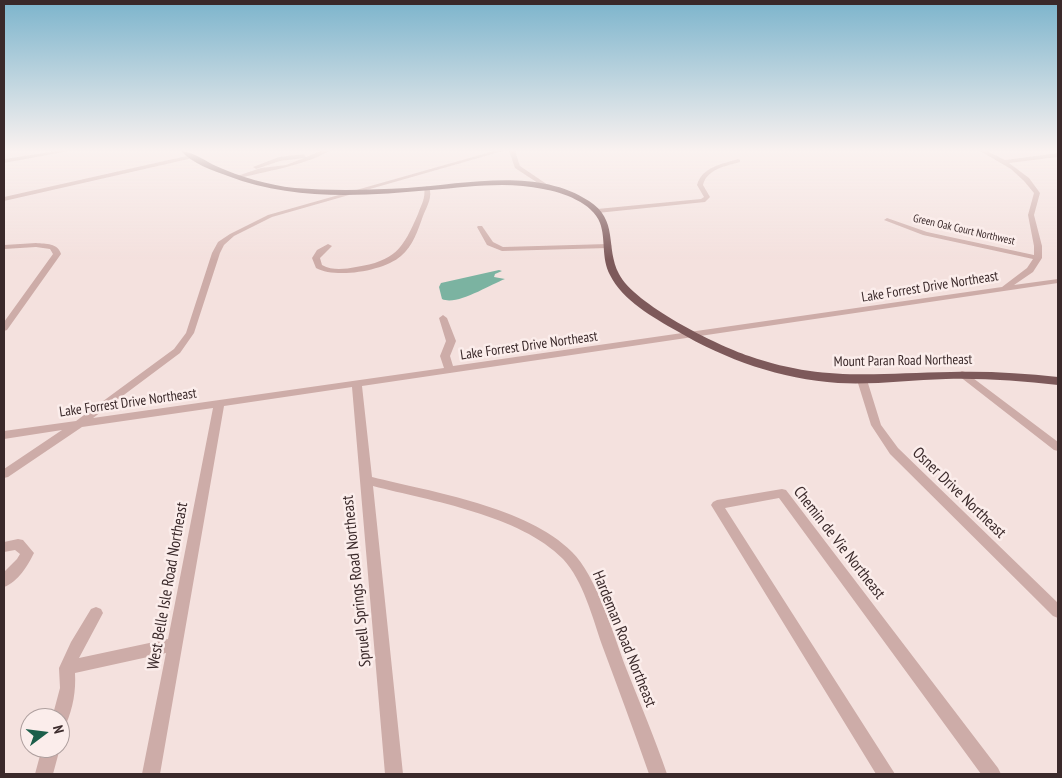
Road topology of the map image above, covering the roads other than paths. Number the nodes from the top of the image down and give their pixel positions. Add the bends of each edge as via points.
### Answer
1 (56, 187) edge
2 (277, 187) edge
3 (370, 187) edge
4 (436, 187) edge
5 (541, 187) edge
6 (701, 187) edge
7 (1033, 187) edge
8 (427, 188) junction
9 (549, 188) joint
10 (353, 192) junction
11 (331, 195) junction
12 (4, 199) edge
13 (597, 211) junction
14 (887, 220) dead end
15 (480, 227) dead end
16 (328, 246) dead end
17 (608, 246) junction
18 (4, 248) edge
19 (1038, 258) junction
20 (1058, 281) edge
21 (1003, 290) junction
22 (443, 318) dead end
23 (4, 328) edge
24 (696, 336) junction
25 (450, 371) junction
26 (962, 374) junction
27 (862, 380) junction
28 (1058, 381) edge
29 (357, 384) junction
30 (219, 404) junction
31 (79, 424) junction
32 (4, 436) edge
33 (1058, 447) edge
34 (4, 474) edge
35 (365, 480) junction
36 (4, 546) edge
37 (4, 581) edge
38 (1058, 612) edge
39 (96, 613) dead end
40 (175, 644) junction
41 (68, 668) junction
42 (63, 708) edge
43 (48, 758) edge
44 (44, 774) edge
45 (151, 774) edge
46 (394, 774) edge
47 (658, 774) edge
48 (886, 774) edge
49 (992, 774) edge

1 - 12 street
2 - 11 main road
3 - 10 street
4 - 8 main road
5 - 9 main road
6 - 13 street via 707,197 703,201
7 - 19 street via 1037,193 1031,215
8 - 10 main road
8 - 16 street via 428,197 412,240 392,261 372,268 327,270 319,266 316,258
9 - 13 main road via 576,196
10 - 11 main road
11 - 31 street via 258,220 225,240 216,253 200,308 186,341 164,362
13 - 17 main road, Mount Paran Road Northeast via 604,221
14 - 19 street, Green Oak Court Northwest via 925,234
15 - 17 street via 490,243 502,249
17 - 24 main road, Mount Paran Road Northeast via 612,271 622,286 644,305
18 - 23 street via 45,245 56,250 57,254
19 - 21 street via 1030,270
20 - 21 street, Lake Forrest Drive Northeast
21 - 24 street, Lake Forrest Drive Northeast
22 - 25 street via 451,341 445,356
24 - 25 street, Lake Forrest Drive Northeast
24 - 27 main road, Mount Paran Road Northeast via 773,369 817,377
25 - 29 street, Lake Forrest Drive Northeast
26 - 27 main road, Mount Paran Road Northeast
26 - 28 main road, Mount Paran Road Northeast
26 - 33 street
27 - 38 street, Osner Drive Northeast via 876,425 894,451
29 - 30 street, Lake Forrest Drive Northeast
29 - 35 street, Spruell Springs Road Northeast
30 - 31 street, Lake Forrest Drive Northeast
30 - 40 street, West Belle Isle Road Northeast
31 - 32 street, Lake Forrest Drive Northeast
31 - 34 street
35 - 46 street, Spruell Springs Road Northeast
35 - 47 street, Hardeman Road Northeast via 515,522 548,539 568,556 583,578 595,605
36 - 37 street via 18,544 27,553
39 - 41 street
40 - 41 street
40 - 45 street, West Belle Isle Road Northeast
41 - 42 street via 68,688
43 - 44 street
48 - 49 street, Chemin de Vie Northeast via 716,505 782,493

